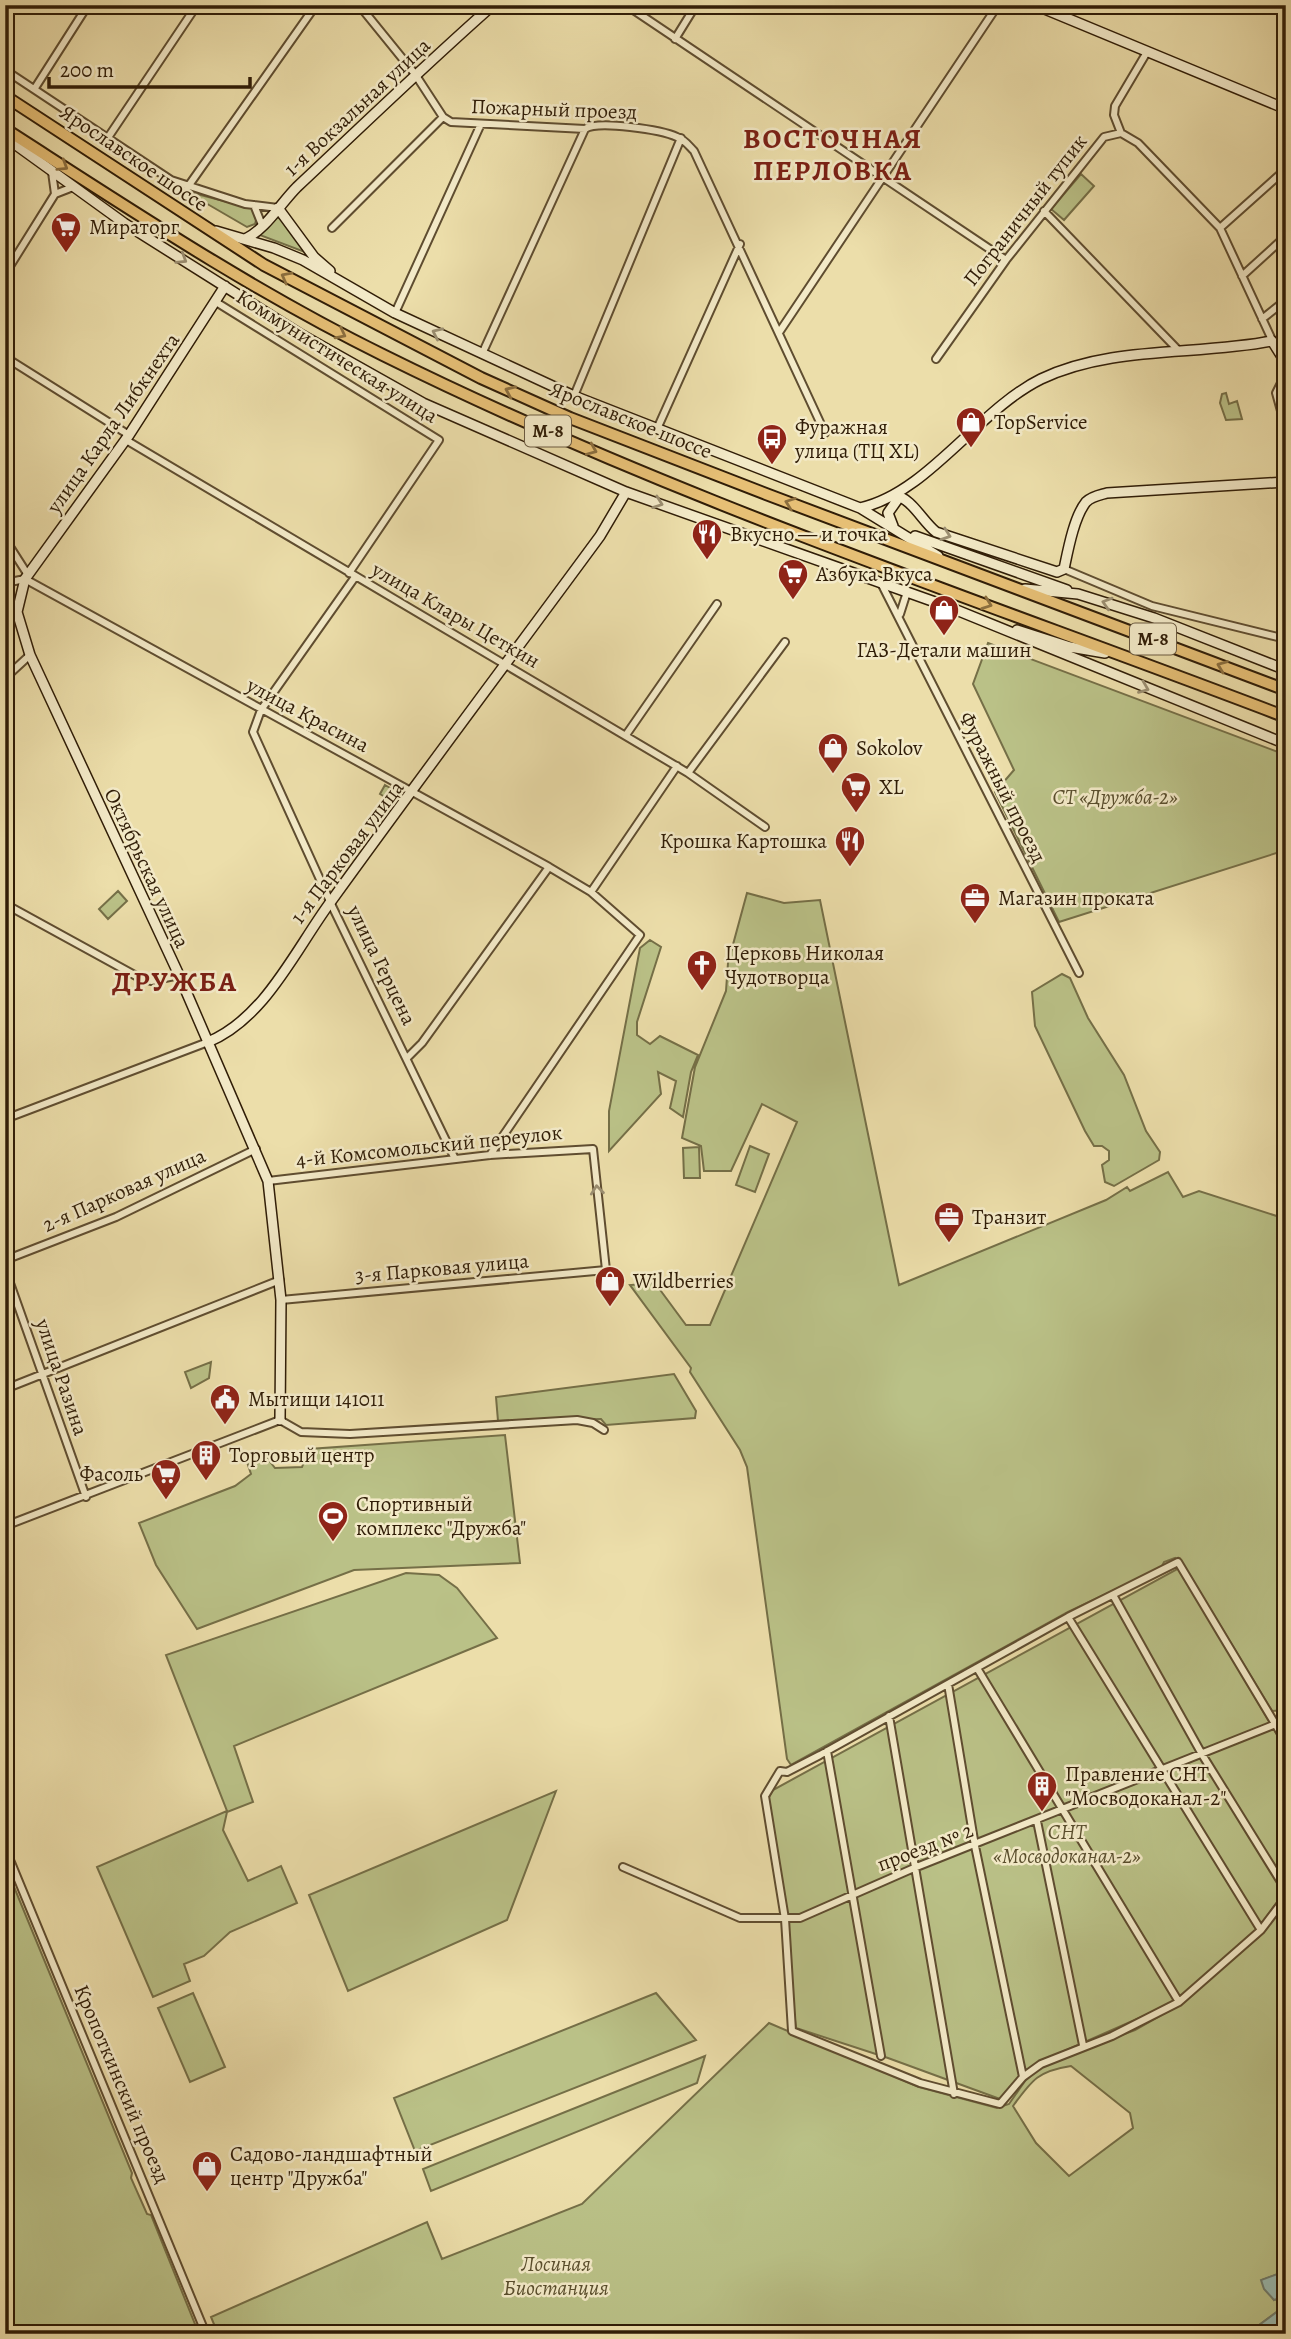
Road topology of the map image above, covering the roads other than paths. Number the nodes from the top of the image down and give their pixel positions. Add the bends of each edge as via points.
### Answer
1 (88, 5) edge
2 (197, 5) edge
3 (316, 5) edge
4 (359, 5) edge
5 (493, 5) edge
6 (625, 5) edge
7 (696, 5) edge
8 (998, 5) edge
9 (1035, 5) edge
10 (675, 38) junction
11 (1147, 52) junction
12 (5, 70) edge
13 (415, 74) junction
14 (35, 88) junction
15 (5, 96) edge
16 (1286, 109) edge
17 (443, 117) junction
18 (480, 126) junction
19 (5, 129) edge
20 (585, 129) junction
21 (1121, 133) junction
22 (5, 136) edge
23 (681, 138) junction
24 (107, 139) junction
25 (1286, 169) edge
26 (52, 172) junction
27 (885, 177) junction
28 (73, 187) junction
29 (187, 188) junction
30 (55, 194) junction
31 (254, 205) junction
32 (278, 208) junction
33 (1044, 211) junction
34 (262, 225) junction
35 (332, 228) dead end
36 (1220, 228) junction
37 (206, 229) junction
38 (1286, 236) edge
39 (244, 239) junction
40 (740, 244) junction
41 (1006, 260) junction
42 (5, 274) edge
43 (1242, 276) junction
44 (338, 278) junction
45 (225, 286) junction
46 (1286, 300) edge
47 (216, 302) junction
48 (395, 313) junction
49 (1262, 319) junction
50 (780, 331) junction
51 (1273, 342) junction
52 (1179, 351) junction
53 (482, 354) junction
54 (5, 357) edge
55 (936, 359) dead end
56 (1286, 363) edge
57 (1286, 373) edge
58 (574, 396) junction
59 (656, 429) junction
60 (1286, 429) edge
61 (825, 433) dead end
62 (127, 438) junction
63 (1286, 482) edge
64 (626, 492) junction
65 (897, 496) junction
66 (860, 508) junction
67 (893, 526) junction
68 (902, 532) junction
69 (5, 539) edge
70 (945, 561) junction
71 (1064, 569) junction
72 (352, 575) junction
73 (27, 577) junction
74 (881, 582) junction
75 (5, 583) edge
76 (1021, 589) junction
77 (907, 592) junction
78 (1078, 594) junction
79 (717, 604) dead end
80 (949, 607) junction
81 (899, 616) junction
82 (1286, 639) edge
83 (785, 642) dead end
84 (30, 656) junction
85 (1128, 657) junction
86 (506, 663) junction
87 (1286, 670) edge
88 (5, 678) edge
89 (1286, 690) edge
90 (261, 710) junction
91 (1286, 717) edge
92 (626, 735) junction
93 (1286, 744) edge
94 (677, 766) junction
95 (688, 773) junction
96 (414, 792) junction
97 (765, 827) dead end
98 (550, 867) junction
99 (591, 892) junction
100 (331, 900) junction
101 (5, 904) edge
102 (1079, 973) dead end
103 (179, 975) junction
104 (208, 1042) junction
105 (408, 1057) junction
106 (5, 1119) edge
107 (256, 1149) junction
108 (490, 1155) junction
109 (455, 1159) junction
110 (268, 1181) junction
111 (5, 1260) edge
112 (5, 1269) edge
113 (606, 1270) joint
114 (280, 1280) junction
115 (281, 1300) junction
116 (43, 1376) junction
117 (5, 1389) edge
118 (280, 1420) junction
119 (604, 1430) dead end
120 (86, 1497) junction
121 (5, 1526) edge
122 (1113, 1595) junction
123 (1068, 1617) junction
124 (977, 1668) junction
125 (948, 1684) junction
126 (889, 1716) junction
127 (1276, 1724) junction
128 (1286, 1742) edge
129 (827, 1751) junction
130 (1203, 1756) junction
131 (1160, 1770) junction
132 (1062, 1810) junction
133 (1037, 1821) junction
134 (975, 1846) junction
135 (5, 1848) edge
136 (623, 1867) dead end
137 (914, 1868) junction
138 (1286, 1890) edge
139 (852, 1895) junction
140 (1286, 1897) edge
141 (785, 1919) junction
142 (1259, 1927) dead end
143 (1179, 2003) junction
144 (1083, 2045) junction
145 (881, 2056) dead end
146 (1023, 2077) junction
147 (954, 2094) junction
148 (206, 2334) edge

1 - 14 street
2 - 24 street
3 - 29 street
4 - 13 street, Пожарный проезд
5 - 13 street, 1-я Вокзальная улица
6 - 10 street
7 - 10 street
8 - 27 street
9 - 11 street
10 - 27 street
11 - 16 street
11 - 21 street, Пограничный тупик via 1115,106
12 - 14 street
13 - 17 street, Пожарный проезд
13 - 32 street, 1-я Вокзальная улица
14 - 24 street
15 - 37 highway, Ярославское шоссе / М-8
17 - 18 street, Пожарный проезд
17 - 35 street
18 - 20 street, Пожарный проезд
18 - 48 street
19 -> 85 highway, Ярославское шоссе / М-8 via 235,275 424,376 677,486
20 - 23 street, Пожарный проезд via 612,126
20 - 53 street
21 - 33 street, Пограничный тупик via 1104,137
21 - 36 street via 1138,143
22 - 26 street
23 - 40 street via 694,151
23 - 58 street
24 - 29 street
25 - 36 street
26 - 28 street
26 - 30 street
27 - 41 street
27 - 50 street
28 - 30 street
28 -> 45 street
29 - 31 street
30 - 42 street
31 - 32 street
31 - 34 street
32 - 34 street, 1-я Вокзальная улица
32 - 44 street via 314,257
33 - 41 street, Пограничный тупик
33 - 52 street
34 - 39 street, 1-я Вокзальная улица
36 - 43 street
37 - 39 street
70 -> 37 highway, Ярославское шоссе / М-8 via 532,401 356,314
38 - 43 street
39 - 44 street
40 - 50 street
40 - 59 street
41 - 55 street, Пограничный тупик
43 - 49 street
44 - 48 street
45 - 47 street, улица Карла Либкнехта
45 - 64 street via 423,403
46 - 49 street
47 - 62 street, улица Карла Либкнехта
47 - 72 street, Коммунистическая улица via 439,440
53 -> 48 street
49 - 51 street
50 - 61 street
51 - 52 street
51 - 56 street
52 - 65 street via 1084,364 1042,379 1017,394
53 - 58 street
54 - 62 street, улица Клары Цеткин
57 - 60 street via 1276,393
58 - 59 street
59 - 66 street
62 - 72 street, улица Клары Цеткин
62 - 73 street, улица Карла Либкнехта
63 - 71 street via 1093,496 1080,515
64 -> 74 street
64 - 86 street, 1-я Парковая улица via 600,536
65 - 66 street
65 - 67 street via 888,513
65 -> 71 street via 909,501 936,532 1043,568
66 - 67 street
67 - 68 street
68 - 70 street
68 - 78 street
69 - 73 street, улица Красина
70 - 76 highway, Ярославское шоссе / М-8
71 - 82 street via 1152,606
72 - 86 street, улица Клары Цеткин
72 - 90 street
73 - 75 street
73 - 84 street, Октябрьская улица via 17,612
73 - 90 street, улица Красина
74 - 77 street
74 - 81 street, Фуражный проезд
76 - 78 street
89 -> 76 highway, Ярославское шоссе / М-8
77 - 80 street
77 - 81 street
87 -> 78 street via 1154,618
79 - 92 street
80 - 85 street via 1070,646
80 -> 93 street
81 - 102 street, Фуражный проезд
83 - 95 street
84 - 88 street
84 - 103 street, Октябрьская улица
85 - 91 highway, Ярославское шоссе / М-8
86 - 92 street, улица Клары Цеткин
86 - 96 street, 1-я Парковая улица
90 - 96 street, улица Красина
90 - 100 street, улица Герцена via 253,725 255,738
92 - 94 street, улица Клары Цеткин
94 - 95 street, улица Клары Цеткин
94 - 99 street
95 - 97 street, улица Клары Цеткин
96 - 98 street, улица Красина
96 - 100 street, 1-я Парковая улица
98 - 99 street, улица Красина
98 - 105 street
99 - 108 street, улица Красина via 640,935
100 - 104 street, 1-я Парковая улица via 252,1012
100 - 105 street, улица Герцена
101 - 103 street via 138,977 151,981
103 - 104 street, Октябрьская улица
104 - 106 street, 1-я Парковая улица
104 - 107 street, Октябрьская улица
105 - 109 street, улица Герцена
107 - 110 street, Октябрьская улица
107 - 111 street, 2-я Парковая улица via 116,1217
108 - 109 street, 4-й Комсомольский переулок
113 -> 108 street, 4-й Комсомольский переулок via 593,1149
109 - 110 street, 4-й Комсомольский переулок
110 - 114 street, Октябрьская улица
112 - 116 street, улица Разина
113 - 115 street, 3-я Парковая улица
114 - 115 street, Октябрьская улица
114 - 116 street
115 - 118 street, Октябрьская улица
116 - 117 street
116 - 120 street, улица Разина
118 - 119 street via 300,1432 350,1434 577,1420
118 - 120 street
120 - 121 street
122 - 123 street
122 - 127 street via 1181,1563
122 - 130 street
123 - 124 street
123 - 131 street
124 - 125 street
124 - 132 street
125 - 126 street
125 - 134 street
126 - 129 street
126 - 137 street
127 - 128 street
127 - 130 street, проезд № 2
129 - 139 street
129 - 141 street via 787,1772 780,1771 765,1797
130 - 131 street, проезд № 2
130 - 138 street
131 - 132 street, проезд № 2
131 - 142 street
132 - 133 street, проезд № 2
132 - 143 street
133 - 134 street, проезд № 2
133 - 144 street
134 - 137 street, проезд № 2
134 - 146 street
135 - 148 street, Кропоткинский проезд
136 - 141 street, проезд № 2 via 740,1918
137 - 139 street, проезд № 2
137 - 147 street
139 - 141 street, проезд № 2 via 800,1918
139 - 145 street
140 - 143 street via 1261,1930
141 - 147 street via 792,2031
143 - 144 street
144 - 146 street
146 - 147 street via 1000,2104

